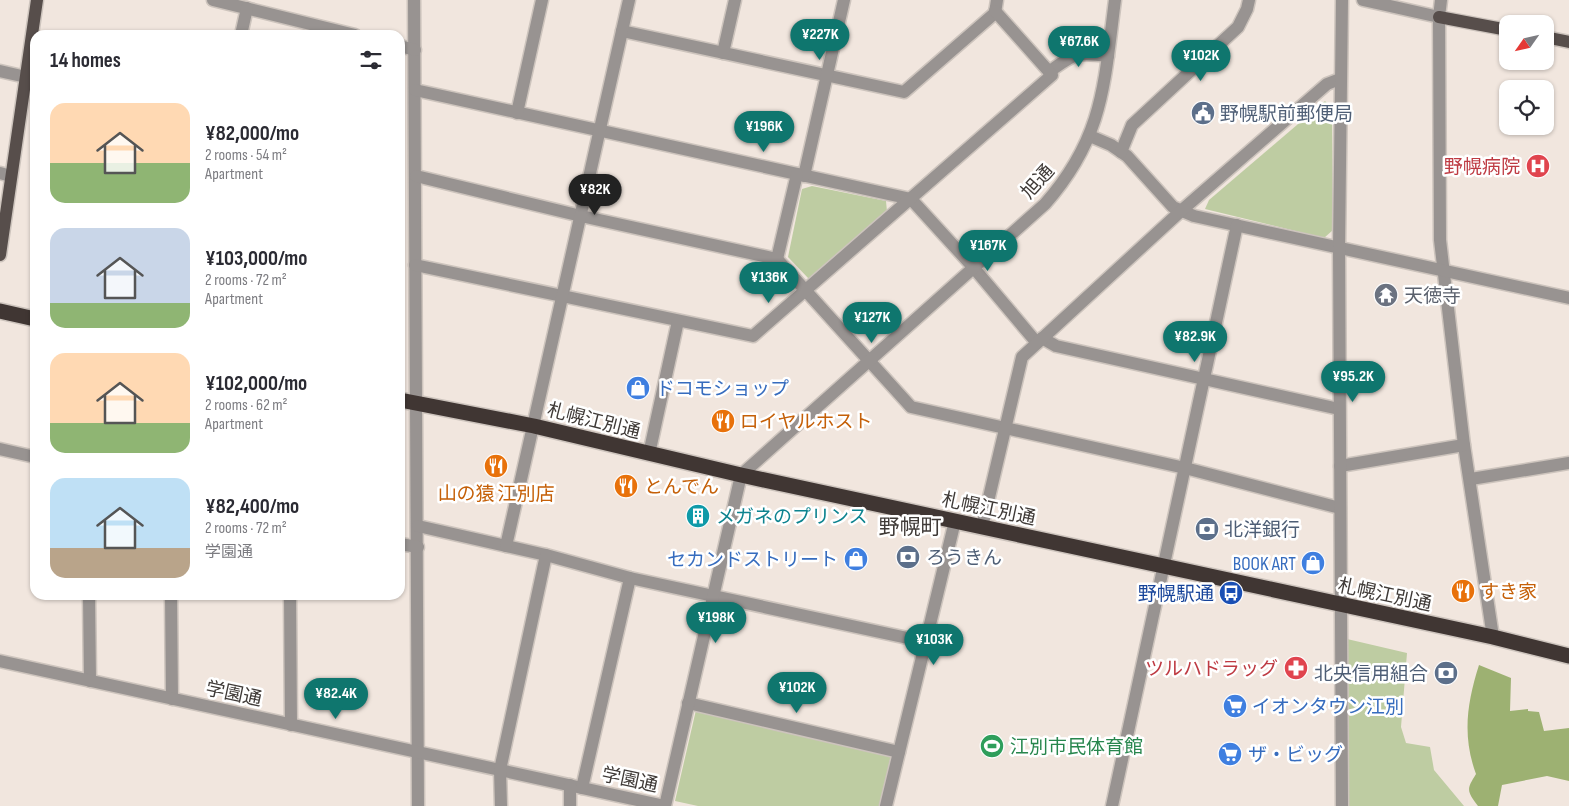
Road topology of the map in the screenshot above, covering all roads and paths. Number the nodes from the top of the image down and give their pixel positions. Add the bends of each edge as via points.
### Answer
1 (37, 0) edge
2 (213, 0) edge
3 (414, 0) edge
4 (542, 0) edge
5 (629, 0) edge
6 (735, 0) edge
7 (844, 0) edge
8 (1116, 0) edge
9 (1249, 0) edge
10 (1342, 0) edge
11 (1363, 0) edge
12 (1441, 0) edge
13 (996, 6) edge
14 (247, 8) junction
15 (1439, 17) junction
16 (1499, 28) edge
17 (33, 30) edge
18 (242, 30) edge
19 (334, 30) edge
20 (622, 31) junction
21 (1554, 39) edge
22 (1569, 42) edge
23 (405, 47) edge
24 (30, 49) edge
25 (415, 50) junction
26 (723, 53) junction
27 (1108, 56) junction
28 (0, 71) edge
29 (1049, 72) junction
30 (826, 76) junction
31 (26, 77) junction
32 (1340, 79) junction
33 (415, 90) junction
34 (517, 113) junction
35 (600, 131) junction
36 (1090, 136) junction
37 (1121, 152) junction
38 (6, 175) edge
39 (800, 175) junction
40 (416, 176) junction
41 (911, 199) junction
42 (1182, 210) junction
43 (581, 216) junction
44 (1237, 225) junction
45 (1339, 248) junction
46 (0, 255) edge
47 (777, 259) junction
48 (415, 265) junction
49 (973, 267) junction
50 (1444, 271) junction
51 (806, 291) junction
52 (563, 298) junction
53 (1569, 298) edge
54 (0, 311) edge
55 (30, 318) edge
56 (678, 321) junction
57 (1040, 341) junction
58 (868, 360) junction
59 (1204, 379) junction
60 (408, 402) edge
61 (1340, 408) junction
62 (534, 426) junction
63 (1006, 427) junction
64 (1464, 445) junction
65 (0, 450) edge
66 (649, 454) junction
67 (30, 456) edge
68 (1569, 463) edge
69 (1340, 466) junction
70 (1185, 468) junction
71 (741, 475) junction
72 (1471, 480) junction
73 (1340, 508) junction
74 (955, 521) junction
75 (418, 526) junction
76 (982, 527) junction
77 (405, 545) edge
78 (506, 546) junction
79 (418, 547) junction
80 (546, 555) junction
81 (1165, 568) junction
82 (630, 578) junction
83 (712, 597) junction
84 (89, 600) edge
85 (171, 600) edge
86 (290, 600) edge
87 (1340, 605) junction
88 (1493, 637) junction
89 (926, 642) junction
90 (1569, 656) edge
91 (0, 661) edge
92 (90, 681) junction
93 (172, 699) junction
94 (688, 703) junction
95 (291, 725) junction
96 (418, 752) junction
97 (899, 752) junction
98 (500, 770) junction
99 (576, 787) junction
100 (648, 804) edge
101 (418, 806) edge
102 (501, 806) edge
103 (570, 806) edge
104 (665, 806) edge
105 (886, 806) edge
106 (1112, 806) edge
107 (1342, 806) edge

1 - 17 main road
2 - 14 street
3 - 25 street
4 - 34 street
5 - 20 street
6 - 26 street
7 - 30 street
8 - 27 street, 旭通
9 - 37 street via 1238,27 1132,125
10 - 32 street
11 - 15 street
12 - 15 street
13 - 29 street
13 - 30 street via 904,92
14 - 18 street
14 - 19 street
15 - 16 main road
15 - 50 street via 1440,240
20 - 26 street
20 - 35 street
21 - 22 main road
23 - 25 street
24 - 31 main road
25 - 33 street
26 - 30 street
27 - 29 street via 1074,55
27 - 36 street, 旭通 via 1098,113
28 - 31 street
29 - 41 street via 1052,75
30 - 39 street
31 - 38 main road
32 - 42 street via 1327,84
32 - 45 street
33 - 34 street
33 - 40 street
34 - 35 street
35 - 39 street
35 - 43 street
36 - 37 street
36 - 49 street, 旭通 via 1065,181 1045,204
37 - 42 street via 1173,207
38 - 46 main road
39 - 41 street
39 - 47 street
40 - 43 street
40 - 48 street
41 - 49 street
41 - 51 street
42 - 44 street via 1194,216
42 - 57 street
43 - 47 street
43 - 52 street
44 - 45 street
44 - 59 street
45 - 50 street
45 - 61 street
47 - 51 street
48 - 52 street
48 - 60 street
49 - 57 street
49 - 58 street, 旭通
50 - 53 street
50 - 64 street
51 - 56 street via 753,336
51 - 58 street
52 - 56 street
52 - 62 street
54 - 55 highway
56 - 66 street
57 - 59 street
57 - 63 street via 1022,357
58 - 63 street via 911,407
58 - 71 street, 旭通
59 - 61 street
59 - 70 street
60 - 62 highway, 札幌江別通
60 - 75 street
61 - 69 street
62 - 66 highway, 札幌江別通
62 - 78 street
63 - 70 street
63 - 76 street
64 - 69 street
64 - 72 street
65 - 67 street
66 - 71 highway, 札幌江別通
68 - 72 street
69 - 73 street
70 - 73 street
70 - 81 street
71 - 74 highway, 札幌江別通
71 - 83 street
72 - 88 street
73 - 87 street
74 - 76 highway, 札幌江別通
74 - 89 street
75 - 78 street
75 - 79 street
76 - 81 highway, 札幌江別通
77 - 79 street
78 - 80 street
79 - 96 street
80 - 82 street
80 - 98 street
81 - 87 highway, 札幌江別通
81 - 106 street
82 - 83 street
82 - 99 street
83 - 89 street
83 - 94 street
84 - 92 street
85 - 93 street
86 - 95 street
87 - 88 highway, 札幌江別通
87 - 107 street
88 - 90 highway, 札幌江別通
89 - 97 street
91 - 92 street, 学園通
92 - 93 street, 学園通
93 - 95 street, 学園通
94 - 97 street
94 - 104 street
95 - 96 street, 学園通
96 - 98 street, 学園通
96 - 101 street
97 - 105 street
98 - 99 street, 学園通
98 - 102 street
99 - 100 street, 学園通
99 - 103 street
100 - 104 street, 学園通

